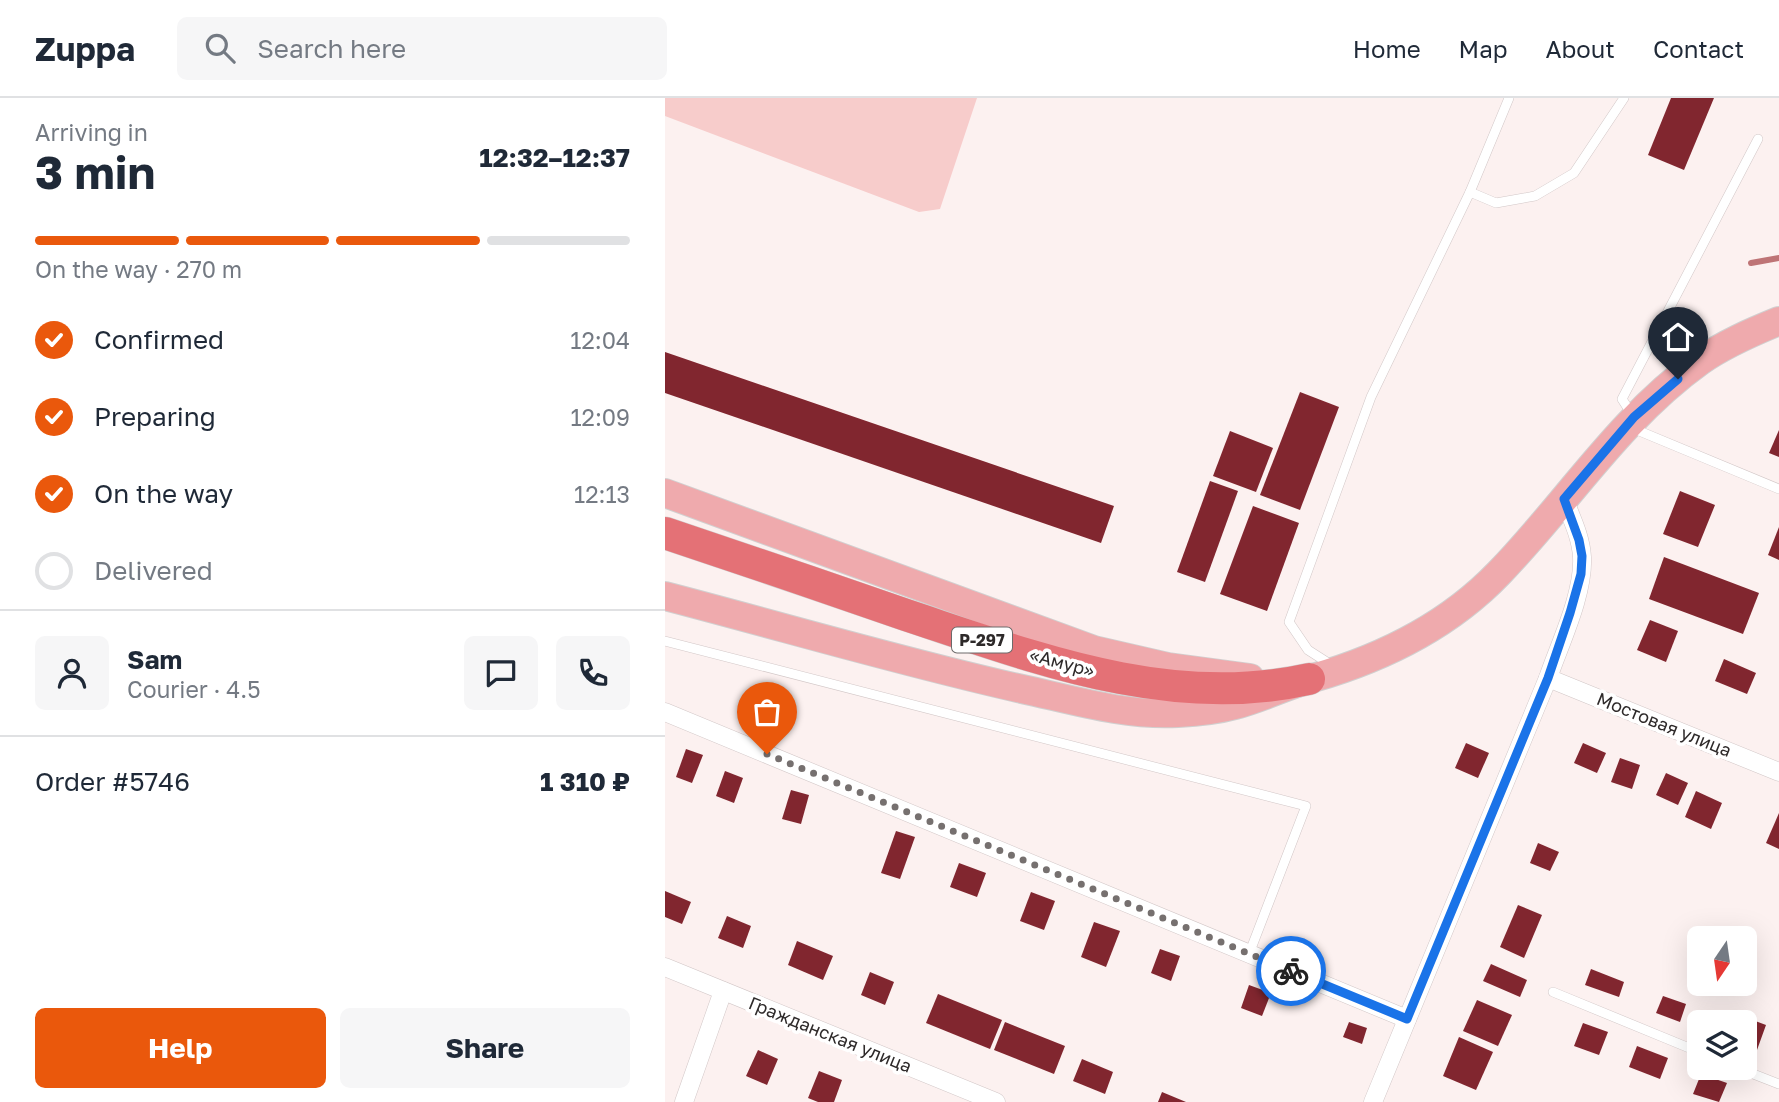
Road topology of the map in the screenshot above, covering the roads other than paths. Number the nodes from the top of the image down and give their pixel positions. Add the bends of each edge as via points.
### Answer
1 (1509, 98) edge
2 (1624, 98) edge
3 (1758, 139) dead end
4 (1470, 192) junction
5 (1779, 321) edge
6 (1631, 421) junction
7 (1779, 489) edge
8 (665, 493) edge
9 (1564, 499) junction
10 (665, 533) edge
11 (665, 596) edge
12 (665, 641) edge
13 (1340, 670) junction
14 (1548, 678) junction
15 (1309, 679) junction
16 (665, 712) edge
17 (1779, 772) edge
18 (1249, 954) junction
19 (665, 967) edge
20 (723, 991) junction
21 (1553, 992) dead end
22 (1407, 1019) junction
23 (1687, 1047) edge
24 (1757, 1075) edge
25 (1779, 1084) edge
26 (684, 1102) edge
27 (996, 1102) edge
28 (1373, 1102) edge

1 - 4 lane
2 - 4 lane via 1574,173 1535,196 1496,202
3 - 6 lane via 1622,399
4 - 13 lane via 1371,397 1289,622 1308,650
5 - 6 main road via 1700,361
6 - 7 lane
6 - 9 main road
8 - 15 main road via 1094,650 1168,667 1256,679
9 - 13 main road via 1477,595 1399,646
9 - 14 street via 1579,540 1581,574
10 - 15 highway, «Амур» / Р-297 via 991,643 1097,673 1219,690
11 - 15 main road via 953,673 1105,708 1157,714 1213,710
12 - 18 lane via 1306,806
13 - 15 main road
14 - 17 street, Мостовая улица
14 - 22 street
16 - 18 street
18 - 22 street
19 - 20 street, Гражданская улица
20 - 26 street
20 - 27 street, Гражданская улица
21 - 23 lane
22 - 28 street
24 - 25 lane

